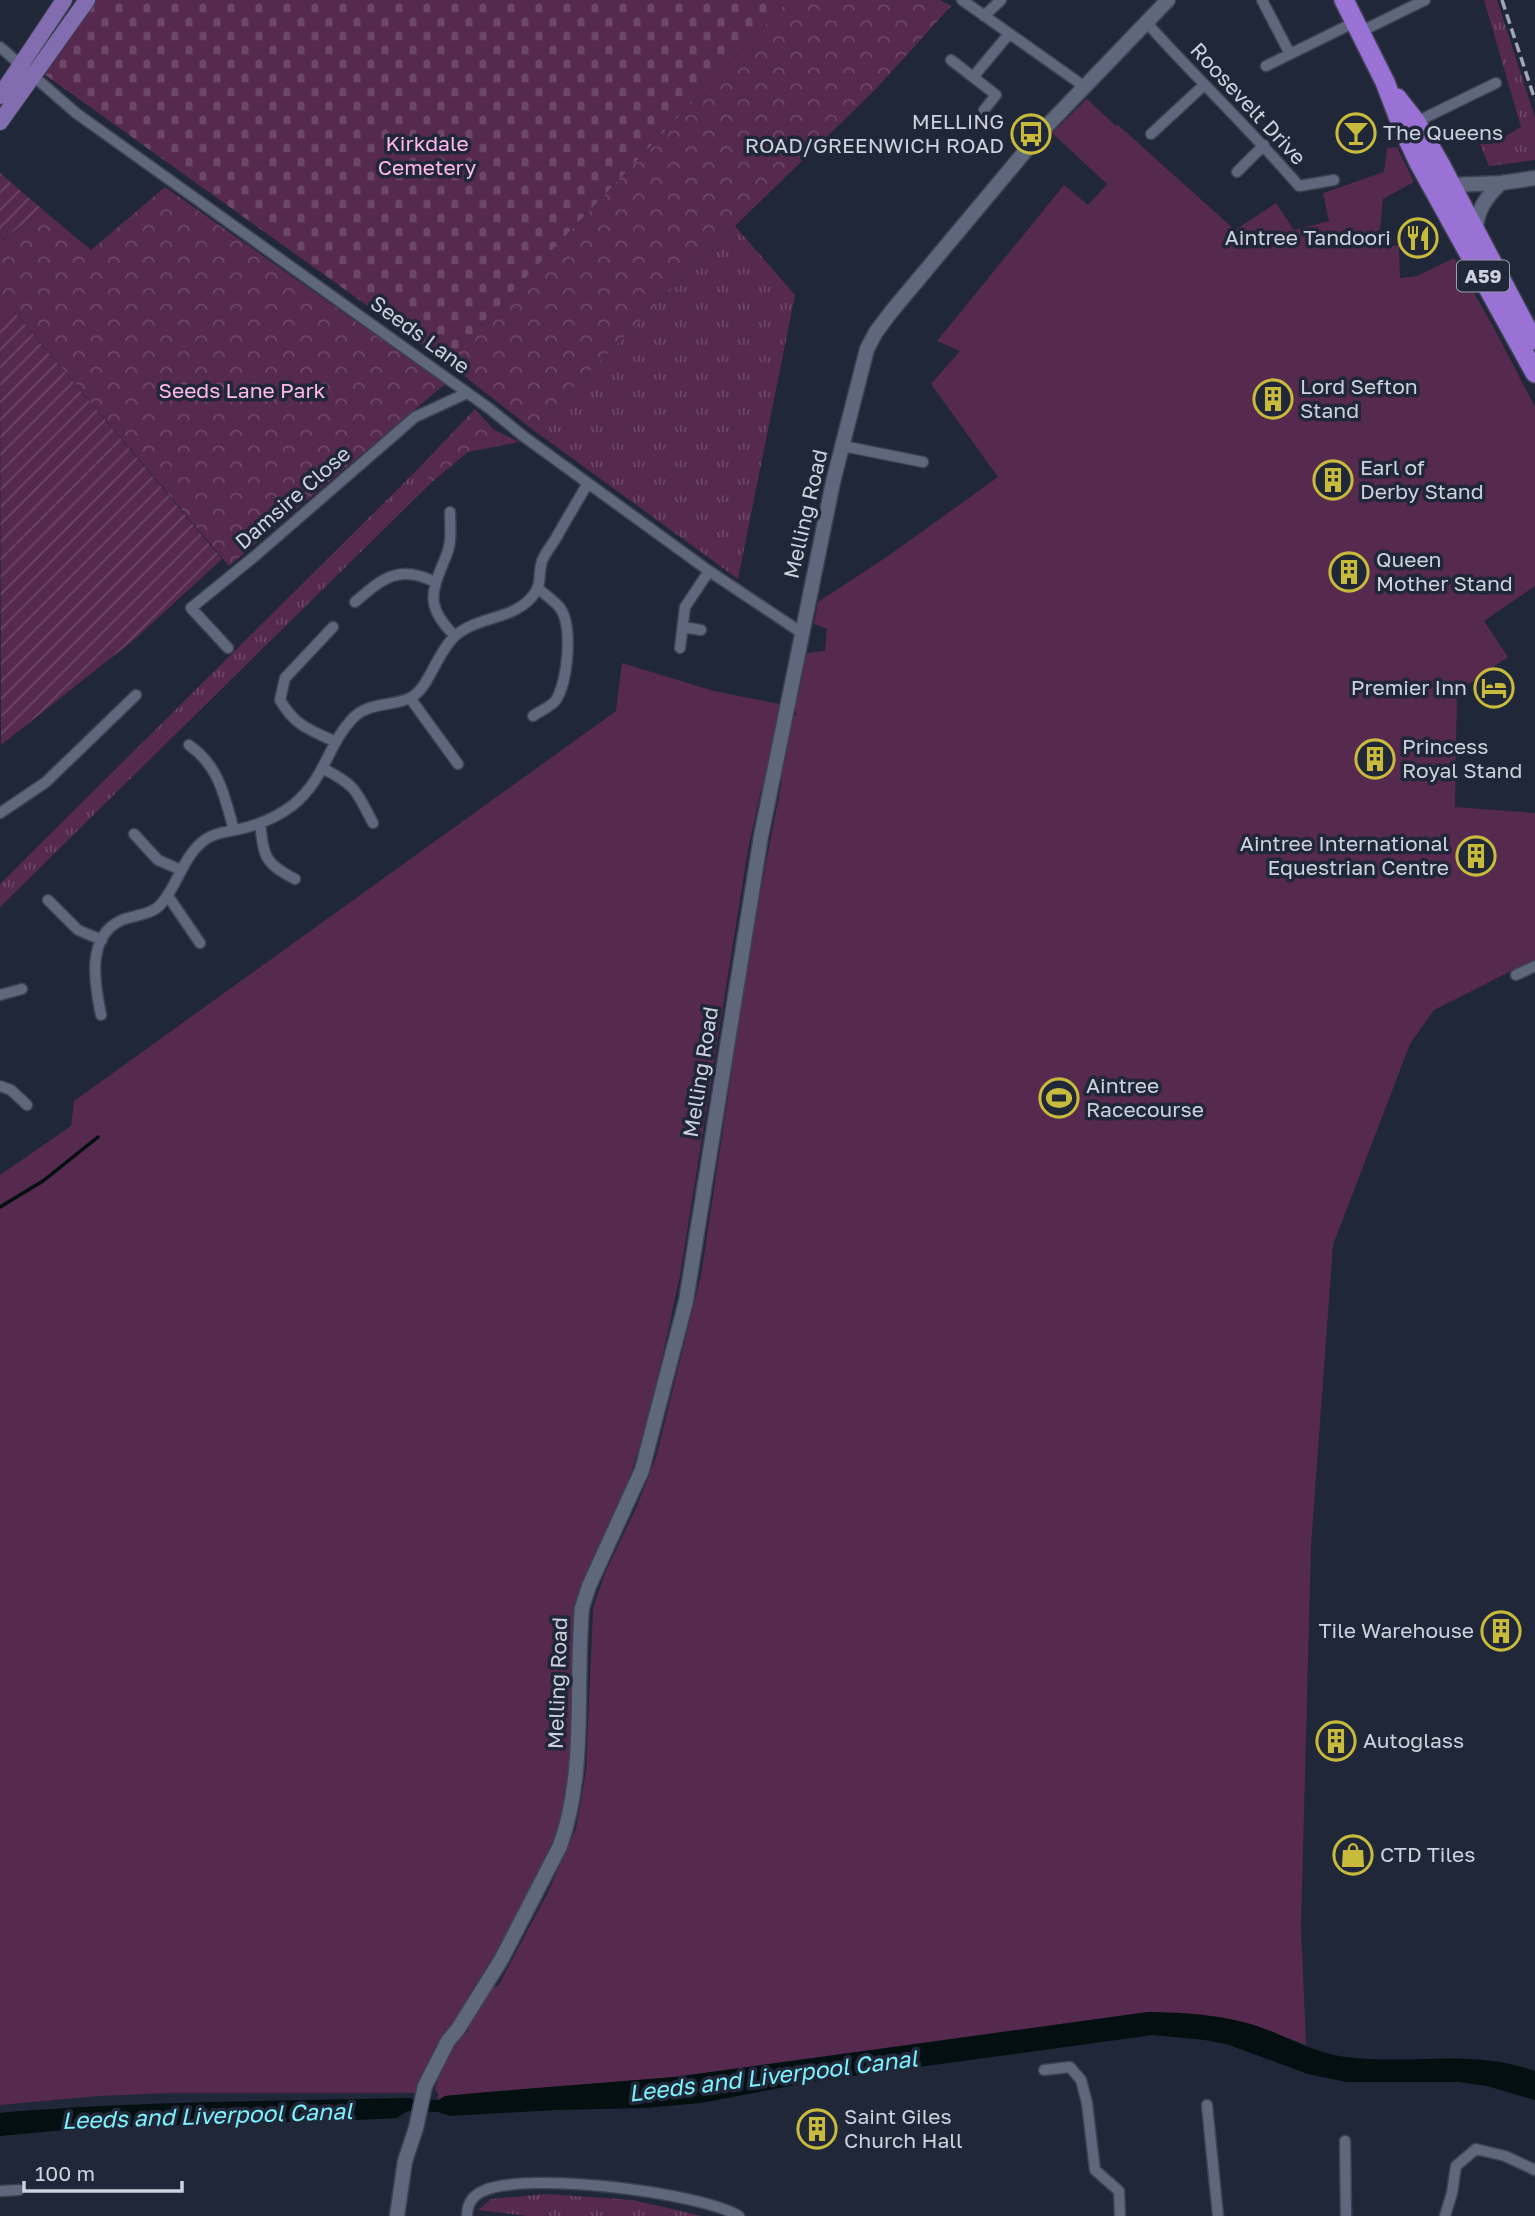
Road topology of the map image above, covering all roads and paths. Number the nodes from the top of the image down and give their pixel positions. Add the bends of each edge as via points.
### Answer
1 (64, 0) edge
2 (87, 0) edge
3 (962, 0) edge
4 (1001, 0) edge
5 (1168, 0) edge
6 (1262, 0) edge
7 (1343, 0) edge
8 (1425, 0) edge
9 (984, 16) junction
10 (1146, 22) junction
11 (1357, 27) junction
12 (1009, 34) junction
13 (0, 47) edge
14 (1290, 54) junction
15 (951, 60) dead end
16 (19, 65) junction
17 (1266, 66) dead end
18 (32, 77) junction
19 (973, 77) junction
20 (1496, 83) dead end
21 (1203, 86) junction
22 (1085, 88) junction
23 (0, 96) edge
24 (984, 110) dead end
25 (0, 122) edge
26 (1409, 126) junction
27 (1151, 134) dead end
28 (1264, 145) junction
29 (1237, 172) dead end
30 (1534, 178) edge
31 (1334, 180) dead end
32 (1501, 183) junction
33 (1443, 189) junction
34 (1476, 232) junction
35 (1535, 344) edge
36 (1535, 373) edge
37 (467, 393) junction
38 (843, 446) junction
39 (923, 462) dead end
40 (588, 483) junction
41 (450, 512) dead end
42 (709, 571) junction
43 (435, 582) junction
44 (539, 589) junction
45 (355, 602) dead end
46 (333, 627) dead end
47 (683, 627) junction
48 (701, 630) dead end
49 (802, 633) junction
50 (455, 636) junction
51 (228, 648) dead end
52 (680, 648) dead end
53 (136, 695) dead end
54 (410, 698) junction
55 (533, 716) dead end
56 (336, 742) junction
57 (189, 746) dead end
58 (458, 764) dead end
59 (324, 769) junction
60 (0, 813) edge
61 (260, 823) junction
62 (373, 823) dead end
63 (234, 830) junction
64 (134, 834) dead end
65 (181, 870) junction
66 (295, 879) dead end
67 (168, 896) junction
68 (48, 900) dead end
69 (102, 940) junction
70 (200, 943) dead end
71 (1535, 965) edge
72 (1516, 975) dead end
73 (22, 989) dead end
74 (0, 995) edge
75 (101, 1016) dead end
76 (0, 1086) edge
77 (27, 1105) dead end
78 (1044, 2070) dead end
79 (1207, 2105) dead end
80 (1345, 2141) dead end
81 (1535, 2170) edge
82 (0, 2191) edge
83 (19, 2191) dead end
84 (397, 2216) edge
85 (467, 2216) edge
86 (739, 2216) edge
87 (1120, 2216) edge
88 (1218, 2216) edge
89 (1346, 2216) edge
90 (1445, 2216) edge

1 - 16 main road
2 - 18 main road
3 - 9 street
4 - 9 street
5 - 10 street, Melling Road
6 - 14 street
7 - 11 highway, A59
8 - 11 street
9 - 12 street
10 - 21 street, Roosevelt Drive
10 - 22 street, Melling Road
11 - 14 street
11 - 26 highway, A59
12 - 19 street
12 - 22 street
13 - 16 street, Seeds Lane
14 - 17 street
15 - 19 street
16 - 18 street, Seeds Lane
16 - 23 main road
18 - 25 main road
18 - 37 street, Seeds Lane
19 - 24 street via 996,95
20 - 26 street
21 - 27 street
21 - 28 street, Roosevelt Drive
22 - 38 street, Melling Road via 1043,130 876,332 867,349
26 - 33 highway, A59
28 - 29 street
28 - 31 street, Roosevelt Drive via 1299,186
30 - 32 street
32 - 33 street
32 - 34 street via 1480,210
33 - 34 highway, A59
33 - 36 highway, A59
34 - 35 highway, A59
37 - 40 street, Seeds Lane
37 - 51 street, Damsire Close via 415,417 191,608
38 - 39 street
38 - 49 street, Melling Road
40 - 42 street, Seeds Lane
40 - 44 street via 542,561
41 - 43 street via 448,550
42 - 47 street via 685,607
42 - 49 street, Seeds Lane
43 - 45 street via 415,573 396,574 379,581
43 - 50 street via 435,607
44 - 50 street via 511,612
44 - 55 street via 559,607 568,634 565,674 556,701
46 - 56 street via 285,678 280,700 289,716
47 - 48 street
47 - 52 street
49 - 84 street, Melling Road via 751,889 686,1301 642,1471 582,1608 576,1767 567,1826 501,1960 448,2041 423,2092
50 - 54 street via 442,650 422,689
53 - 60 street via 46,782
54 - 56 street via 369,708 354,717
54 - 58 street
56 - 59 street
57 - 63 street via 205,757 221,785
59 - 61 street via 292,806
59 - 62 street via 352,785
61 - 63 street
61 - 66 street via 269,862
63 - 65 street via 205,840
64 - 65 street via 158,860
65 - 67 street
67 - 69 street via 158,908 111,927
67 - 70 street
68 - 69 street via 78,930
69 - 75 street via 95,958
71 - 72 street
73 - 74 street
76 - 77 street
78 - 87 street via 1070,2067 1081,2080 1095,2170 1119,2191
79 - 88 street
80 - 89 street
81 - 90 street via 1476,2149 1457,2166
82 - 83 street
85 - 86 street via 473,2197 484,2190 516,2184 634,2188 708,2204

